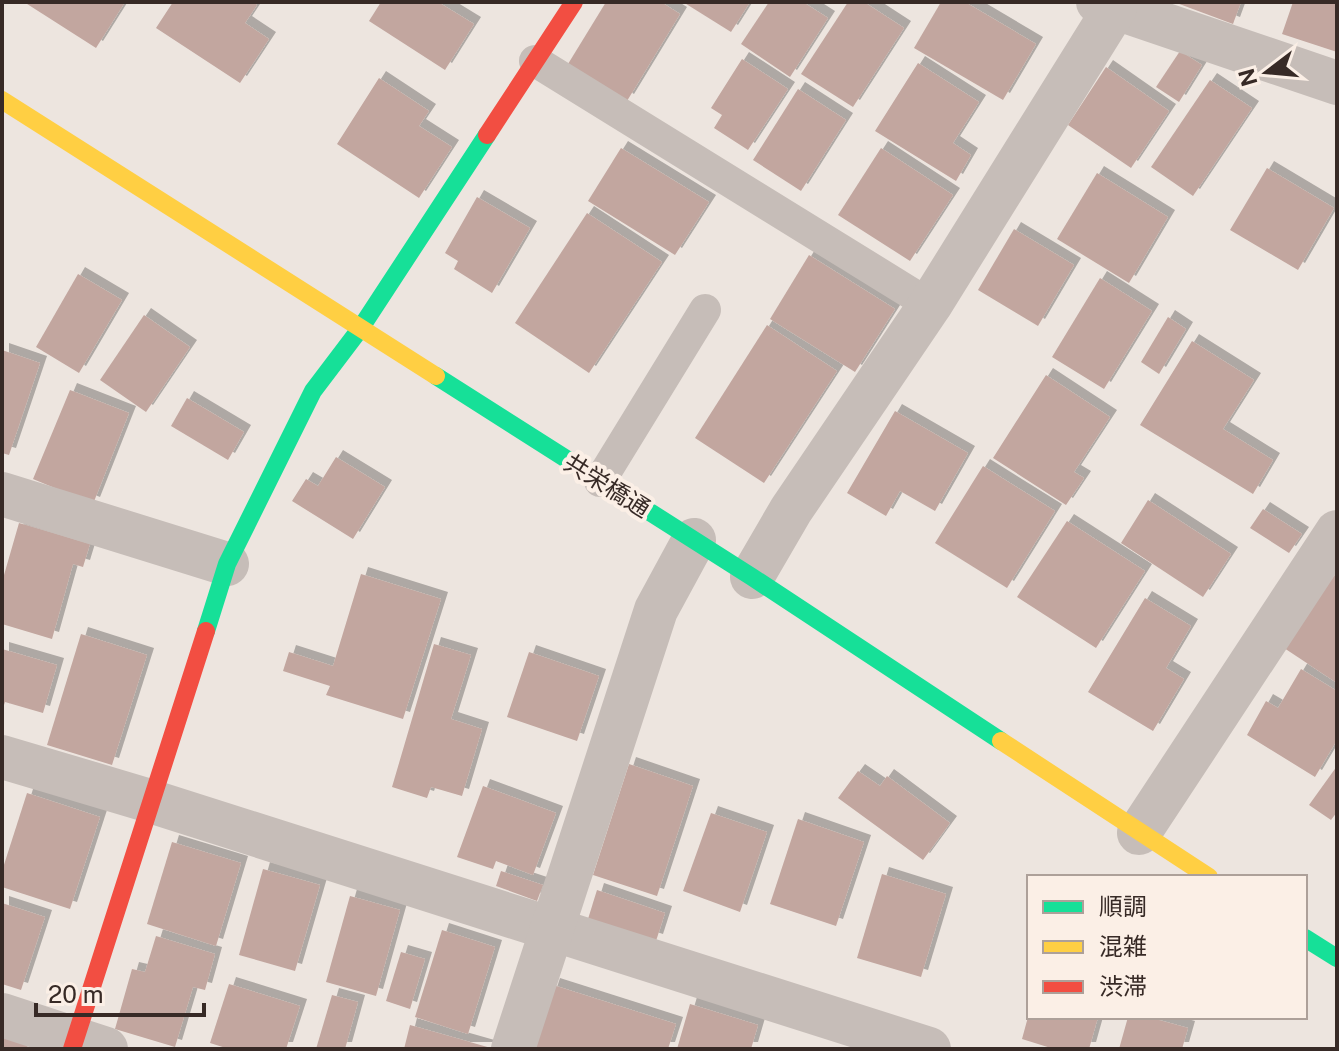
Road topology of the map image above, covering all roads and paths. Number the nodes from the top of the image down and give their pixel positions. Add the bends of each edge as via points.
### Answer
1 (574, 2) edge
2 (1124, 7) edge
3 (535, 61) junction
4 (1337, 83) edge
5 (2, 100) edge
6 (930, 305) junction
7 (705, 310) dead end
8 (360, 329) junction
9 (600, 481) junction
10 (2, 494) edge
11 (1337, 532) edge
12 (694, 540) junction
13 (227, 564) junction
14 (752, 577) junction
15 (2, 757) edge
16 (150, 801) junction
17 (1139, 833) junction
18 (1206, 875) edge
19 (552, 928) junction
20 (1307, 939) edge
21 (1337, 958) edge
22 (2, 1015) edge
23 (84, 1046) edge
24 (513, 1049) edge
25 (929, 1049) edge

1 - 3 street
2 - 4 street
2 - 6 street
3 - 6 lane
3 - 8 street
5 - 8 street, 共栄橋通
6 - 14 street via 791,510
7 - 9 lane
8 - 9 street, 共栄橋通
8 - 13 street via 313,391
9 - 12 street, 共栄橋通
10 - 13 street
11 - 17 street
12 - 14 street, 共栄橋通
12 - 19 street via 656,610
13 - 16 street
14 - 17 street, 共栄橋通
15 - 16 street
16 - 19 street
16 - 23 street
17 - 18 street, 共栄橋通
19 - 24 street
19 - 25 street
20 - 21 street
22 - 23 street

